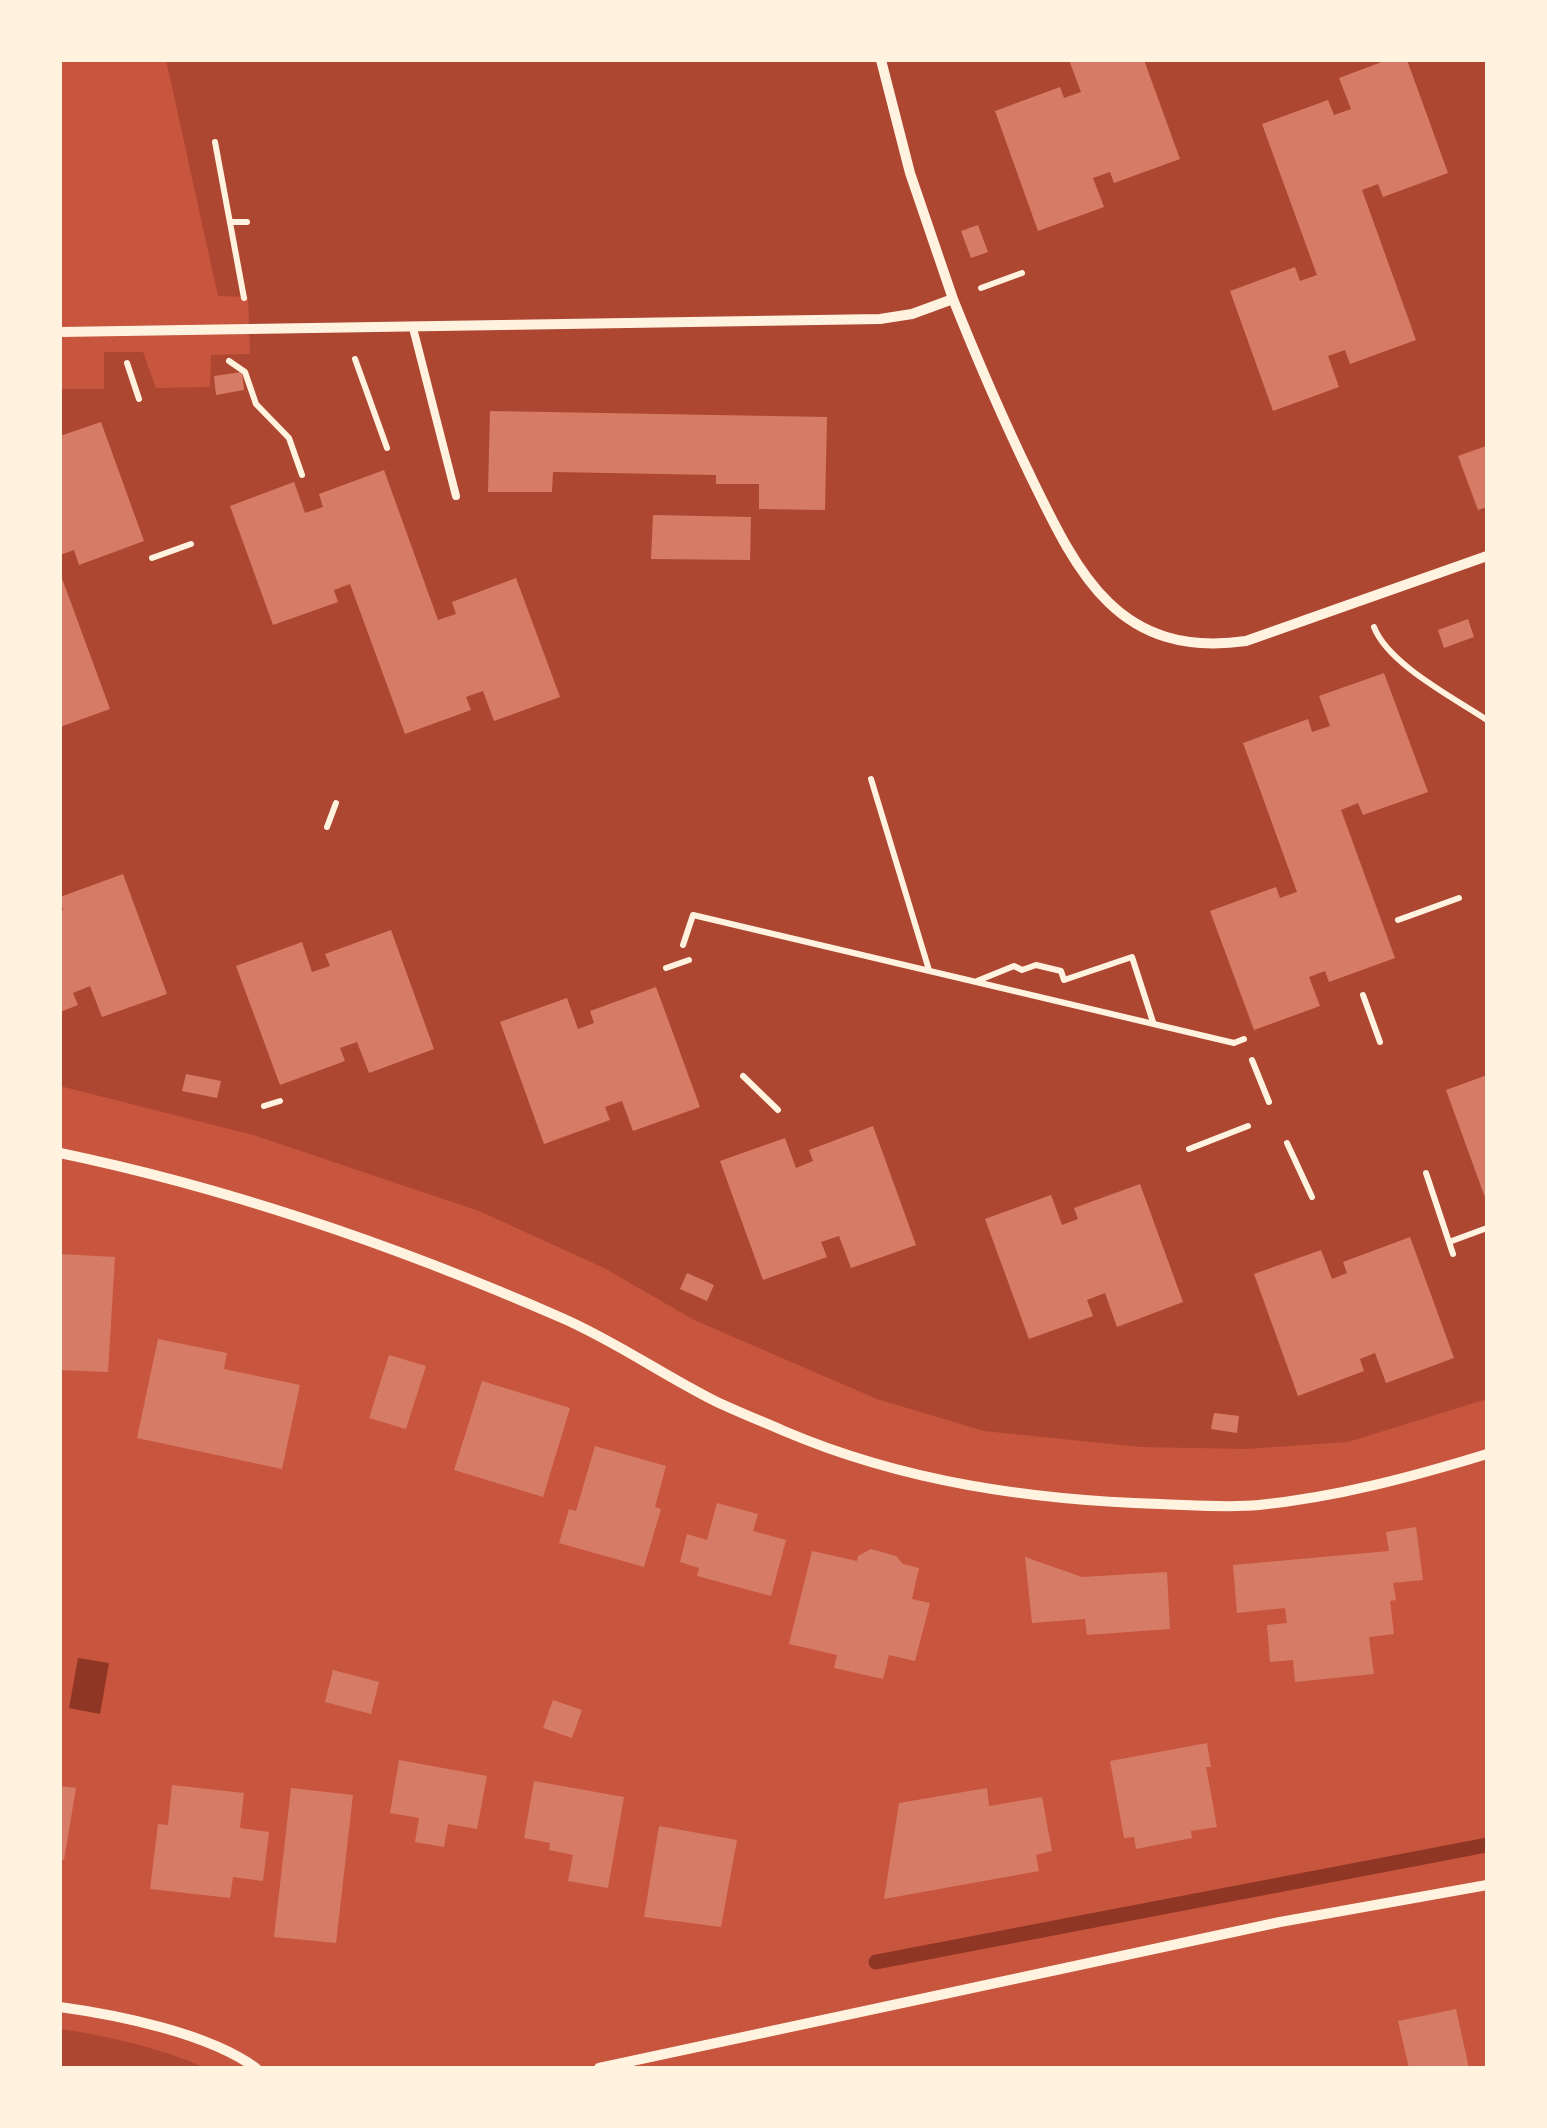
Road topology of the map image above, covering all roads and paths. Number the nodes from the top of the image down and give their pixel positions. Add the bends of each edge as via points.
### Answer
1 (880, 60) edge
2 (215, 142) dead end
3 (230, 222) junction
4 (247, 222) dead end
5 (1022, 273) dead end
6 (953, 299) junction
7 (413, 328) junction
8 (345, 329) junction
9 (228, 330) junction
10 (249, 330) junction
11 (60, 332) edge
12 (387, 448) dead end
13 (302, 475) dead end
14 (456, 496) dead end
15 (191, 544) dead end
16 (1487, 556) edge
17 (152, 558) dead end
18 (1364, 600) junction
19 (1487, 720) edge
20 (871, 780) dead end
21 (336, 803) dead end
22 (328, 828) dead end
23 (1460, 898) dead end
24 (1398, 920) dead end
25 (683, 945) dead end
26 (690, 960) dead end
27 (666, 968) dead end
28 (929, 971) junction
29 (974, 982) junction
30 (1363, 994) dead end
31 (1154, 1023) junction
32 (1244, 1039) dead end
33 (1380, 1042) dead end
34 (1252, 1060) dead end
35 (743, 1076) dead end
36 (280, 1100) dead end
37 (1269, 1102) dead end
38 (264, 1106) dead end
39 (778, 1110) dead end
40 (1248, 1126) dead end
41 (1287, 1142) dead end
42 (1189, 1149) dead end
43 (60, 1153) edge
44 (1426, 1173) dead end
45 (1312, 1197) dead end
46 (1487, 1228) edge
47 (1449, 1242) junction
48 (1453, 1254) dead end
49 (1487, 1454) edge
50 (1487, 1885) edge
51 (60, 2007) edge
52 (256, 2068) edge
53 (599, 2068) edge

1 - 6 street
2 - 3 path
3 - 4 path
3 - 10 path
5 - 6 path
6 - 7 street via 880,319
6 - 18 street via 994,402 1072,561 1107,603 1169,638 1210,646 1246,641
7 - 8 street
7 - 14 lane
8 - 10 street
8 - 12 path
9 - 10 street
9 - 11 street
9 - 13 path via 229,364 244,372 256,404 289,438
15 - 17 path
16 - 18 street
18 - 19 path via 1380,642
20 - 28 path
21 - 22 path
23 - 24 path
25 - 28 path via 693,915
26 - 27 path
28 - 29 path
29 - 31 path
29 - 31 path via 1014,966 1061,971 1064,980 1132,958
30 - 33 path
31 - 32 path
34 - 37 path
35 - 39 path
36 - 38 path
40 - 42 path
41 - 45 path
43 - 49 street via 188,1182 376,1244 567,1320 788,1433 928,1478 1083,1502 1256,1505 1409,1478
44 - 47 path
46 - 47 path
47 - 48 path
50 - 53 street via 1260,1926
51 - 52 street via 142,2022 238,2055

